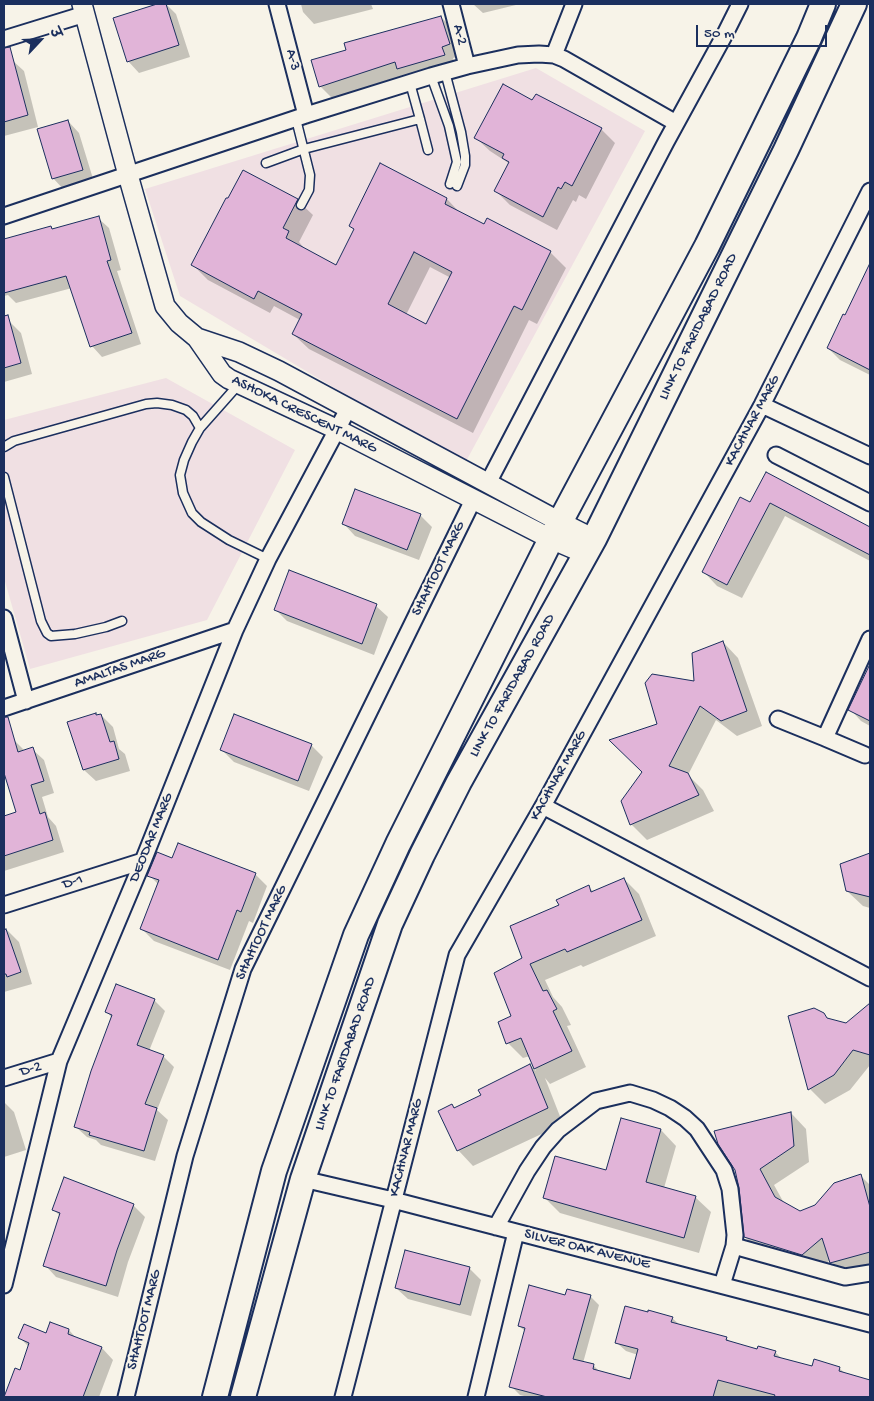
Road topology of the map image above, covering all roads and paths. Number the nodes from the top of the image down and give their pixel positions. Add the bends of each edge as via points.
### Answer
1 (277, 4) edge
2 (451, 4) edge
3 (574, 4) edge
4 (740, 4) edge
5 (823, 4) edge
6 (854, 4) edge
7 (84, 9) edge
8 (4, 39) edge
9 (554, 55) junction
10 (467, 66) junction
11 (438, 74) junction
12 (410, 83) junction
13 (301, 117) junction
14 (420, 119) junction
15 (676, 124) junction
16 (304, 149) junction
17 (428, 150) dead end
18 (266, 163) dead end
19 (128, 175) junction
20 (870, 192) edge
21 (301, 205) dead end
22 (4, 216) edge
23 (197, 338) junction
24 (239, 384) junction
25 (762, 404) junction
26 (348, 409) junction
27 (200, 428) junction
28 (336, 429) junction
29 (4, 447) edge
30 (776, 455) dead end
31 (870, 456) edge
32 (4, 477) edge
33 (488, 483) junction
34 (474, 498) junction
35 (870, 503) edge
36 (556, 530) junction
37 (590, 546) junction
38 (268, 559) junction
39 (4, 618) edge
40 (122, 621) dead end
41 (235, 630) junction
42 (870, 639) edge
43 (26, 700) junction
44 (4, 708) edge
45 (778, 719) dead end
46 (825, 738) junction
47 (865, 755) dead end
48 (543, 806) junction
49 (143, 861) junction
50 (4, 905) edge
51 (870, 978) edge
52 (59, 1061) junction
53 (4, 1078) edge
54 (303, 1179) junction
55 (393, 1200) junction
56 (496, 1227) junction
57 (516, 1232) junction
58 (734, 1246) junction
59 (8, 1254) edge
60 (870, 1273) edge
61 (4, 1285) edge
62 (722, 1285) junction
63 (870, 1324) edge
64 (126, 1397) edge
65 (216, 1397) edge
66 (243, 1397) edge
67 (343, 1397) edge
68 (476, 1397) edge

1 - 13 street, A-3
2 - 10 street, A-2
3 - 9 street
4 - 15 street
5 - 36 main road, LINK TO FARIDABAD ROAD via 707,246
6 - 37 main road, LINK TO FARIDABAD ROAD via 786,150
7 - 8 street
7 - 19 street, ASHOKA CRESCENT MARG
9 - 10 street via 518,55
9 - 15 street
10 - 11 street
11 - 11 lane via 455,154 454,185 465,156 461,132
11 - 12 street
12 - 13 street
12 - 14 lane
13 - 16 lane
13 - 19 street
14 - 16 lane
14 - 17 lane
15 - 33 street
16 - 18 lane
16 - 21 lane via 310,175 309,190
19 - 22 street
19 - 23 street, ASHOKA CRESCENT MARG via 165,306 178,323
20 - 25 street, KACHNAR MARG
23 - 24 street, ASHOKA CRESCENT MARG via 222,374
23 - 26 street via 247,356
24 - 27 lane
24 - 28 street, ASHOKA CRESCENT MARG
25 - 31 street
25 - 48 street, KACHNAR MARG
26 - 28 street, DEODAR MARG
26 - 33 street
27 - 29 lane via 186,410 172,405 146,404 14,441
27 - 38 lane via 180,475 183,493 192,513 229,540
28 - 34 street, ASHOKA CRESCENT MARG
28 - 38 street, DEODAR MARG
30 - 35 street
32 - 40 lane via 40,621 47,633 52,636 75,634
33 - 36 street
34 - 36 street, ASHOKA CRESCENT MARG
34 - 64 street, SHAHTOOT MARG via 243,969 185,1156
36 - 37 street
36 - 65 main road, LINK TO FARIDABAD ROAD via 398,844 356,935 274,1171
37 - 54 main road, LINK TO FARIDABAD ROAD via 460,782 394,915
38 - 41 street, DEODAR MARG
39 - 43 street
41 - 43 street, AMALTAS MARG
41 - 49 street, DEODAR MARG
42 - 46 street
43 - 44 street, AMALTAS MARG
45 - 46 street
46 - 47 street
48 - 51 street
48 - 55 street, KACHNAR MARG via 457,955
49 - 50 street, D-1
49 - 52 street, DEODAR MARG
52 - 53 street, D-2
52 - 59 street, DEODAR MARG
54 - 55 street, SILVER OAK AVENUE
54 - 66 main road, LINK TO FARIDABAD ROAD
55 - 56 street, SILVER OAK AVENUE
55 - 67 street, KACHNAR MARG
56 - 57 street, SILVER OAK AVENUE
56 - 58 street via 527,1171 558,1130 596,1101 630,1093 670,1108 697,1130 724,1170 730,1189
57 - 62 street, SILVER OAK AVENUE
57 - 68 street
58 - 60 street via 845,1277
58 - 62 street
59 - 61 street, DEODAR MARG
62 - 63 street, SILVER OAK AVENUE

